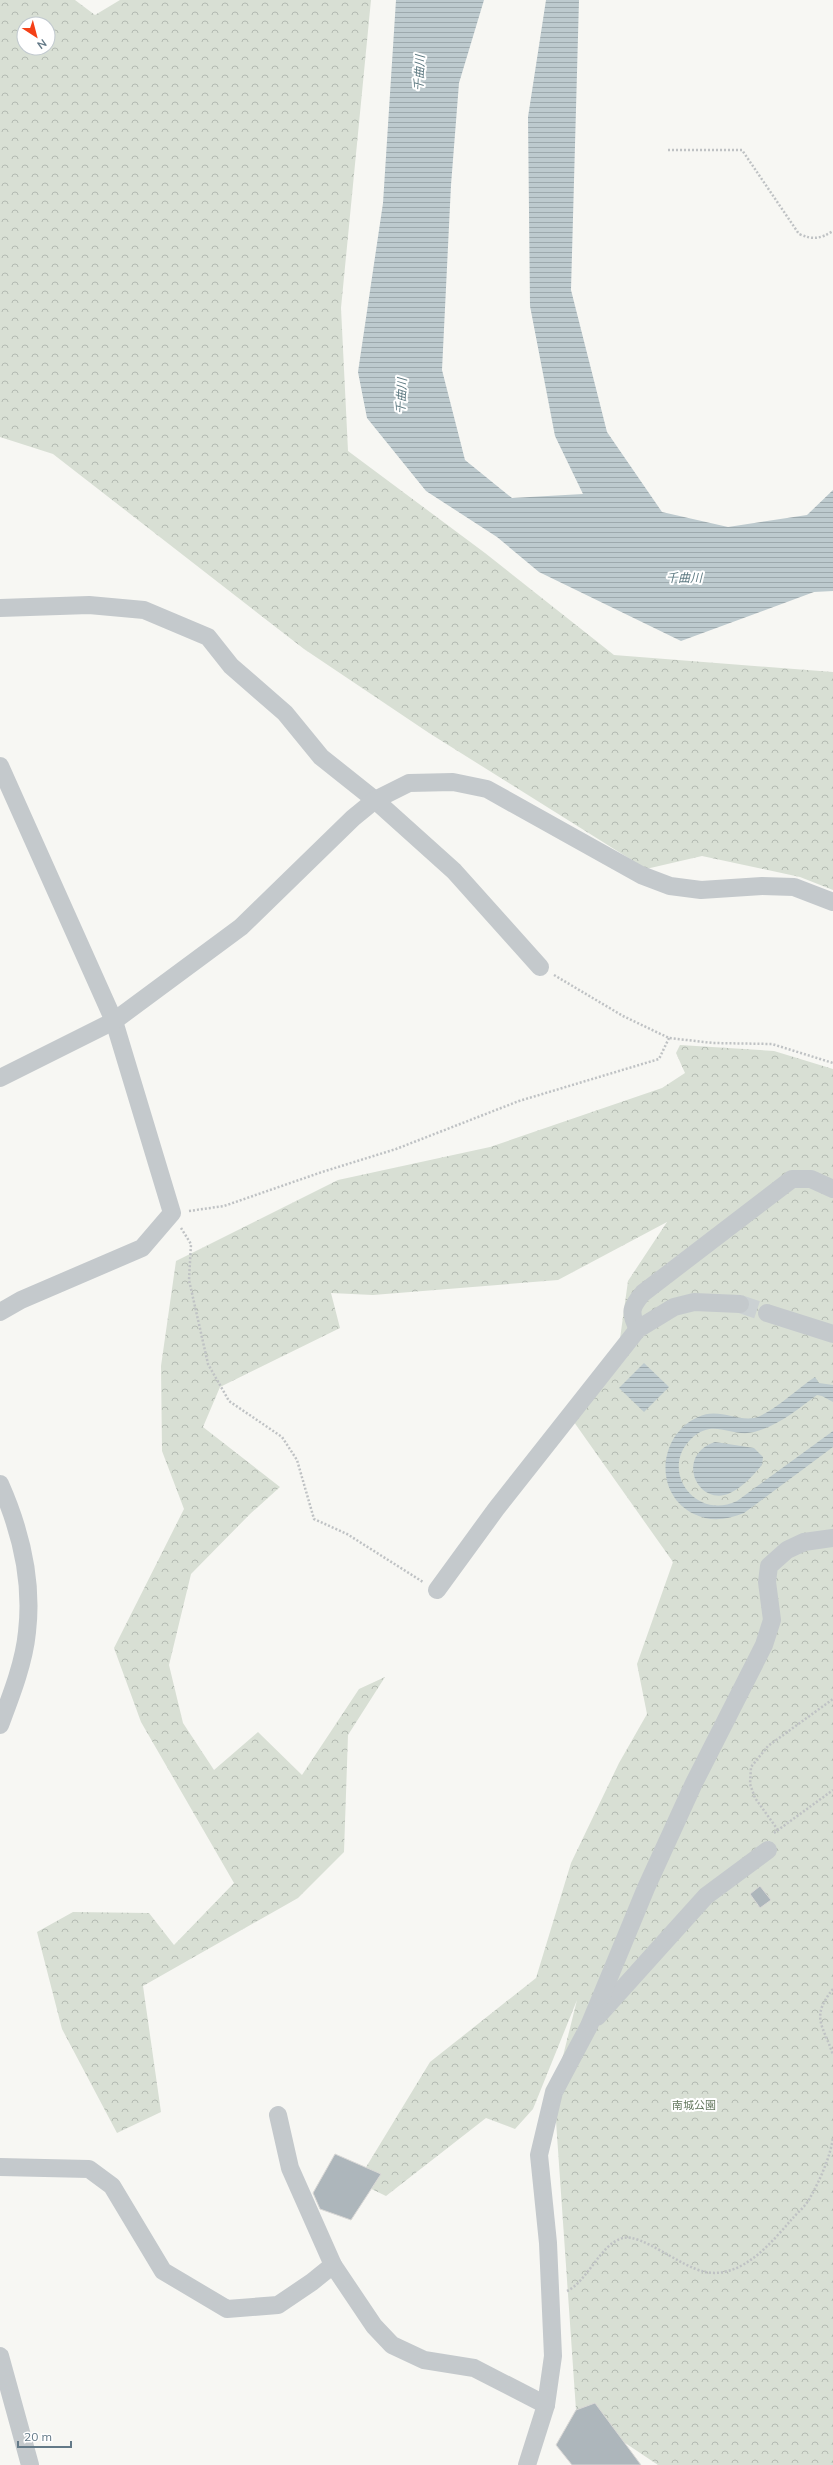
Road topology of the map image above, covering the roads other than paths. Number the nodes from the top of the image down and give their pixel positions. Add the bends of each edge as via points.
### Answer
1 (0, 608) edge
2 (0, 766) edge
3 (375, 800) junction
4 (833, 902) edge
5 (540, 967) road end
6 (114, 1021) junction
7 (0, 1078) edge
8 (833, 1189) edge
9 (740, 1304) tunnel mouth
10 (0, 1312) edge
11 (767, 1313) tunnel mouth
12 (638, 1329) junction
13 (833, 1334) edge
14 (0, 1484) edge
15 (833, 1538) edge
16 (437, 1590) road end
17 (0, 1725) edge
18 (770, 1842) road end
19 (589, 2026) junction
20 (278, 2115) dead end
21 (0, 2167) edge
22 (333, 2265) junction
23 (0, 2356) edge
24 (546, 2405) junction
25 (30, 2465) edge
26 (527, 2465) edge

1 - 3 street via 89,605 144,610 208,637 231,666 285,714 321,757
2 - 6 street
3 - 4 street via 409,783 453,782 487,789 641,875 670,886 701,890 762,886 794,887
3 - 5 street via 454,871
3 - 6 street via 241,927
6 - 7 street
6 - 10 street via 172,1213 142,1248 21,1300
8 - 12 street via 811,1179 792,1179 643,1293 634,1304 632,1316
9 - 12 street via 694,1302 674,1307
11 - 13 street
12 - 16 street via 506,1497
14 - 17 street via 12,1511 23,1551 28,1587 28,1632 12,1695
15 - 19 street via 804,1542 787,1550 769,1566 767,1582 772,1620 764,1645 694,1783 646,1888
18 - 19 street via 706,1896
19 - 24 street via 554,2092 539,2155 548,2243 553,2356
20 - 22 street via 290,2168
21 - 22 street via 89,2169 112,2186 162,2271 227,2309 278,2305
22 - 24 street via 374,2326 392,2345 424,2360 474,2368
23 - 25 street
24 - 26 street

